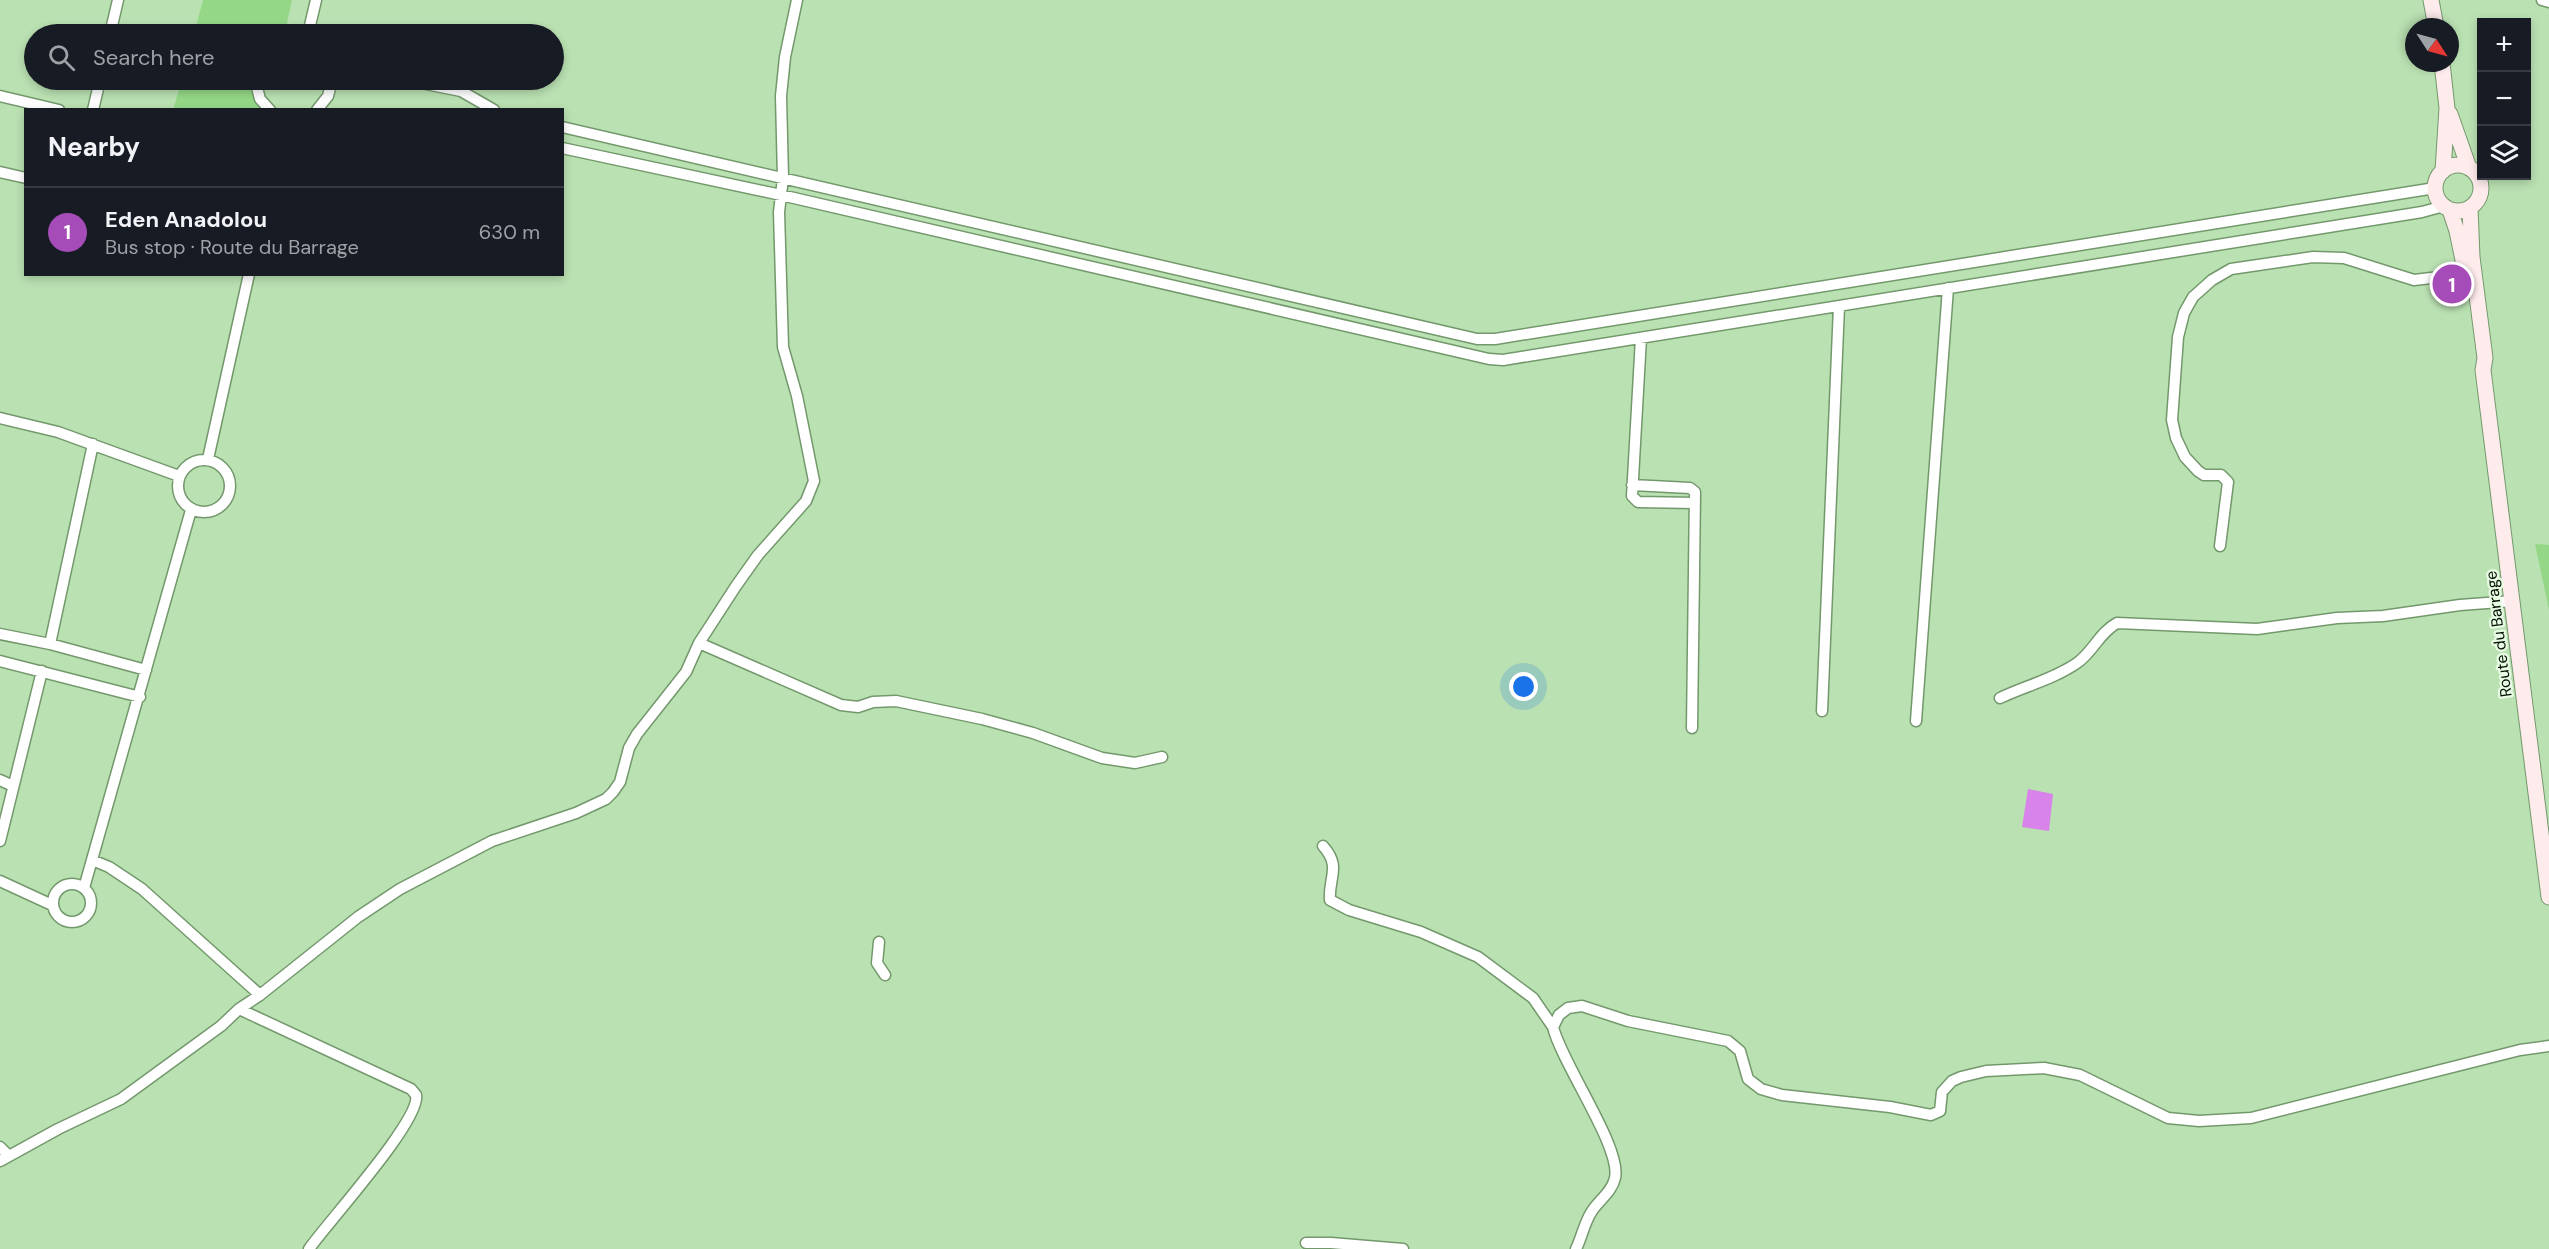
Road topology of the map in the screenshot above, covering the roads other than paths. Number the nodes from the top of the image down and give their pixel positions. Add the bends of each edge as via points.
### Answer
1 (118, 0) edge
2 (316, 0) edge
3 (797, 0) edge
4 (2431, 0) edge
5 (2542, 0) edge
6 (2549, 2) edge
7 (2434, 18) edge
8 (112, 24) edge
9 (310, 24) edge
10 (2443, 72) edge
11 (98, 90) edge
12 (258, 90) edge
13 (330, 90) edge
14 (456, 90) edge
15 (0, 96) edge
16 (51, 108) edge
17 (93, 108) edge
18 (268, 108) edge
19 (320, 108) edge
20 (491, 108) edge
21 (2447, 108) junction
22 (564, 127) edge
23 (564, 148) edge
24 (2469, 168) junction
25 (2443, 171) junction
26 (0, 172) edge
27 (24, 178) edge
28 (783, 178) junction
29 (2435, 188) junction
30 (781, 195) junction
31 (2447, 208) junction
32 (2470, 208) junction
33 (2465, 274) junction
34 (249, 276) edge
35 (1948, 288) junction
36 (1839, 306) junction
37 (1641, 338) junction
38 (2483, 368) junction
39 (0, 418) edge
40 (93, 444) junction
41 (208, 459) junction
42 (179, 476) junction
43 (1632, 486) junction
44 (1695, 503) junction
45 (191, 510) junction
46 (2220, 546) dead end
47 (2513, 601) junction
48 (0, 634) edge
49 (699, 643) junction
50 (50, 644) junction
51 (0, 661) edge
52 (146, 670) junction
53 (42, 671) junction
54 (140, 697) junction
55 (2000, 698) dead end
56 (1822, 711) dead end
57 (1916, 721) dead end
58 (1692, 729) dead end
59 (1162, 758) dead end
60 (0, 780) edge
61 (14, 786) junction
62 (0, 841) edge
63 (1323, 846) dead end
64 (92, 860) junction
65 (0, 881) edge
66 (84, 888) junction
67 (2549, 897) edge
68 (52, 904) junction
69 (879, 942) dead end
70 (885, 975) dead end
71 (261, 995) junction
72 (239, 1009) junction
73 (1553, 1027) junction
74 (2549, 1046) edge
75 (0, 1147) edge
76 (5, 1159) edge
77 (1306, 1243) dead end
78 (309, 1249) edge
79 (1403, 1249) edge
80 (1576, 1249) edge

1 - 8 street
2 - 9 street
3 - 28 street via 782,86
4 - 7 main road
5 - 6 street
10 - 21 main road, Route du Barrage
11 - 17 street
12 - 18 street
13 - 19 street
14 - 20 street
15 - 16 street
21 - 24 main road, Route du Barrage
21 - 25 main road, Route du Barrage
22 - 28 street
23 - 30 street
24 - 25 main road via 2455,165
24 - 32 main road, Route du Barrage via 2481,186 2480,195
25 - 29 main road, Route du Barrage
26 - 27 street
28 - 29 street via 1477,339 1782,294
28 - 30 street
29 - 31 main road, Route du Barrage via 2438,200
30 - 37 street via 1489,359
30 - 49 street via 783,346 814,481 806,501 758,555
31 - 32 main road
31 - 33 main road, Route du Barrage via 2460,241
31 - 35 street
32 - 38 main road, Route du Barrage
33 - 38 main road, Route du Barrage via 2476,355
33 - 46 street via 2414,280 2344,258 2313,257 2231,269 2193,297 2178,338 2172,420 2185,456 2198,471 2222,475 2228,482
34 - 41 street
35 - 36 street
35 - 57 street
36 - 37 street
36 - 56 street
37 - 43 street
38 - 47 main road, Route du Barrage
39 - 40 street
40 - 42 street
40 - 50 street
41 - 42 street via 191,462
41 - 45 street via 228,475 231,488 217,509 204,513
42 - 45 street via 177,489
43 - 44 street via 1690,488 1695,492
43 - 44 street via 1632,496 1638,502
44 - 58 street
45 - 52 street
47 - 55 street via 2257,629 2117,623 2101,635 2079,662 2047,680
47 - 67 main road, Route du Barrage
48 - 50 street
49 - 59 street via 841,705 858,707 896,701 1033,733 1102,758 1135,763
49 - 71 street via 686,672 637,734 620,782 606,799 492,841 409,884 358,917
50 - 52 street
51 - 53 street
52 - 54 street
53 - 54 street
53 - 61 street
54 - 64 street
60 - 61 street
61 - 62 street
63 - 73 street via 1331,854 1333,865 1330,900 1478,957 1533,998
64 - 66 street
64 - 71 street via 142,889
65 - 68 street
66 - 68 street via 67,884 59,888
66 - 68 street via 92,905 81,921 62,921
69 - 70 street via 877,963
71 - 72 street
72 - 76 street via 121,1099
72 - 78 street via 411,1089 416,1095 416,1106 400,1133
73 - 74 street via 1568,1008 1582,1006 1628,1021 1728,1041 1740,1051 1751,1083 1770,1093 1791,1097 1931,1115 1940,1111 1946,1086 1961,1077 1993,1070 2044,1068 2080,1075 2168,1118 2199,1122 2273,1114
73 - 80 street via 1557,1044 1606,1138 1616,1171
75 - 76 street
77 - 79 street

